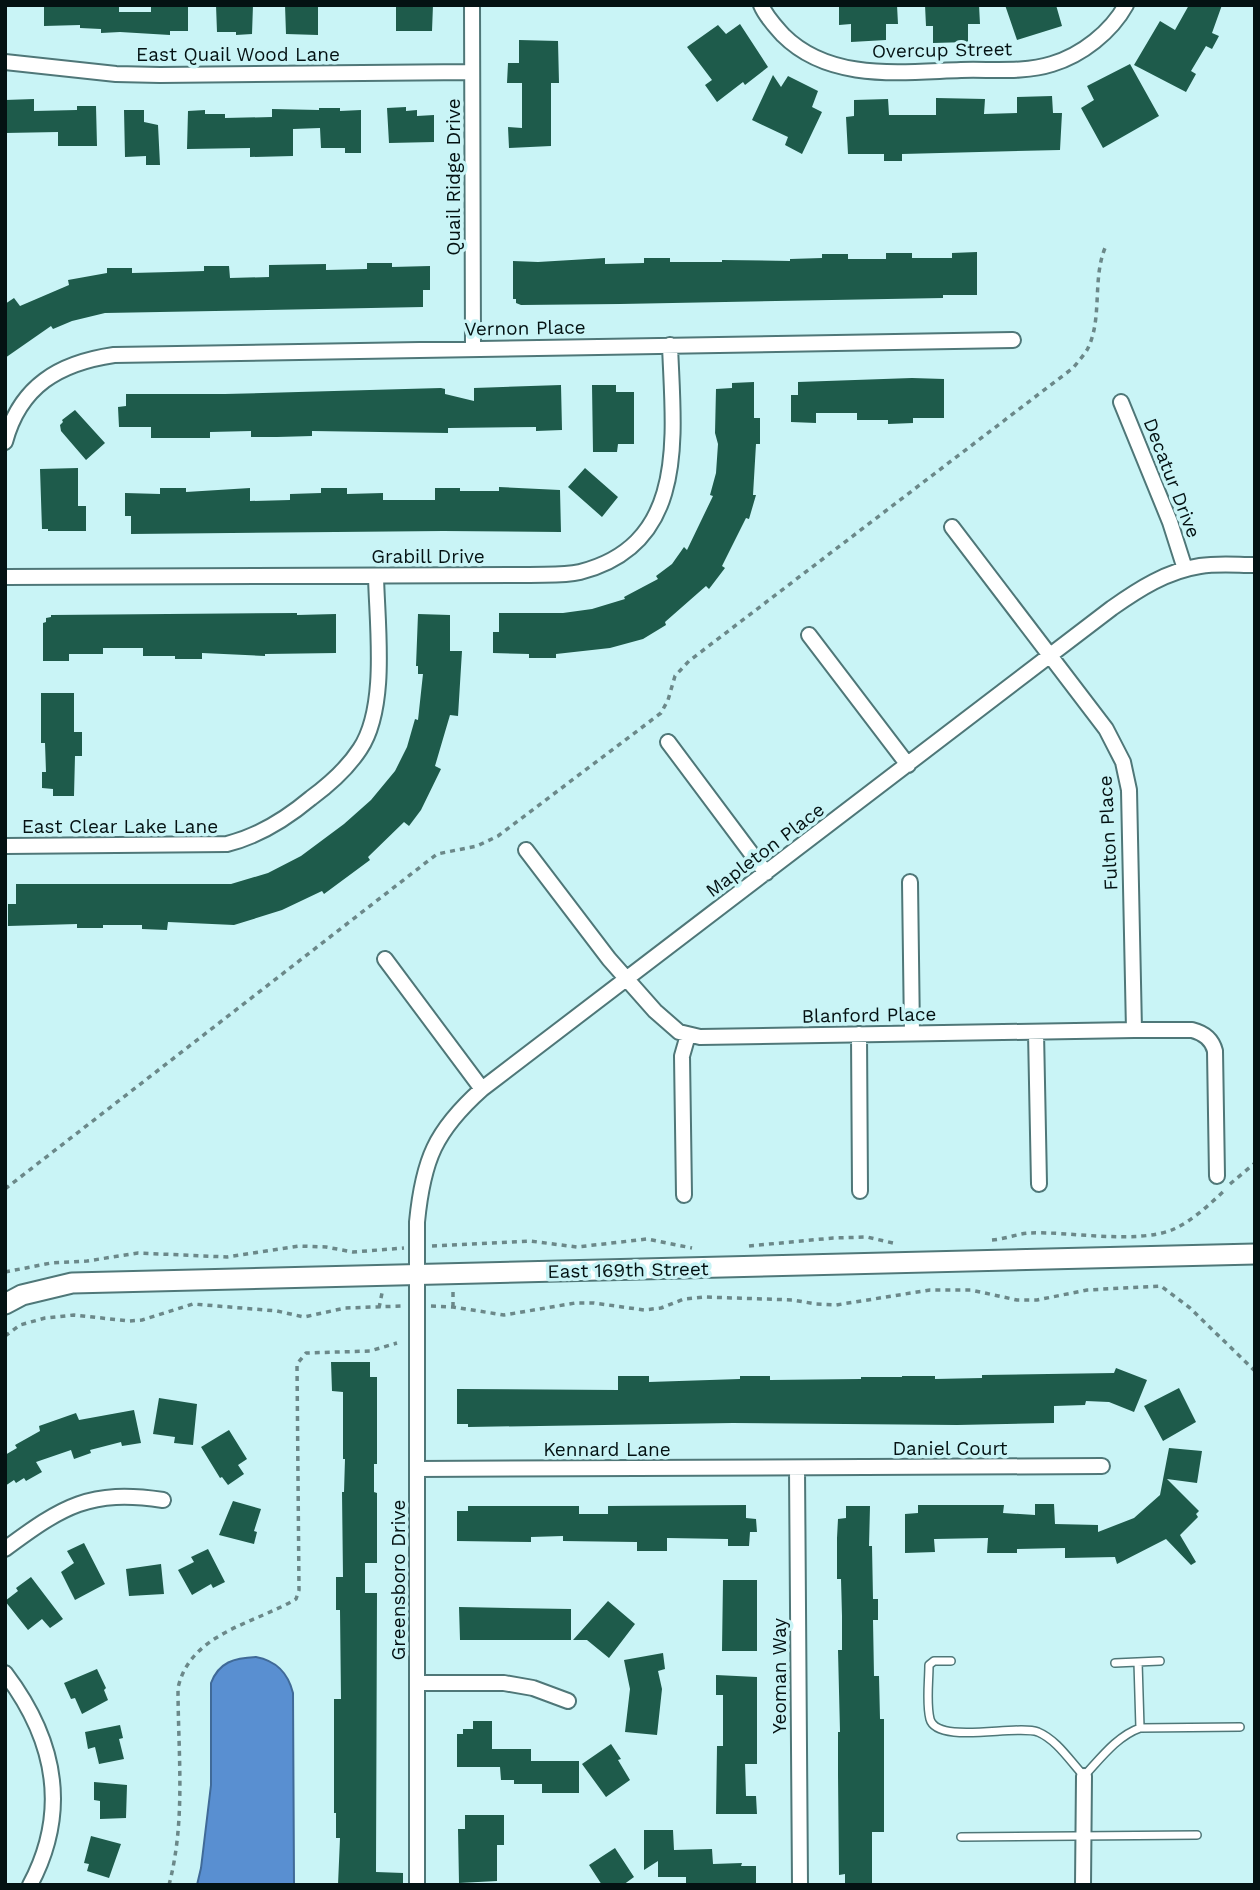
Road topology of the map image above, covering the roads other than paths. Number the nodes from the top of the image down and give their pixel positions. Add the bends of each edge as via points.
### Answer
1 (472, 5) edge
2 (761, 5) edge
3 (1126, 5) edge
4 (5, 62) edge
5 (471, 72) junction
6 (1013, 340) dead end
7 (670, 345) junction
8 (473, 348) junction
9 (1121, 402) dead end
10 (5, 442) edge
11 (952, 527) dead end
12 (1255, 565) edge
13 (1185, 569) junction
14 (376, 576) junction
15 (5, 577) edge
16 (809, 635) dead end
17 (1051, 656) junction
18 (668, 741) dead end
19 (908, 765) junction
20 (5, 846) edge
21 (526, 850) dead end
22 (766, 873) junction
23 (910, 882) dead end
24 (385, 959) dead end
25 (627, 979) junction
26 (1134, 1030) junction
27 (1036, 1032) junction
28 (912, 1033) junction
29 (859, 1034) junction
30 (688, 1035) junction
31 (482, 1089) junction
32 (1217, 1176) dead end
33 (1039, 1184) dead end
34 (860, 1191) dead end
35 (684, 1195) dead end
36 (1255, 1254) edge
37 (418, 1275) junction
38 (5, 1304) edge
39 (1102, 1466) dead end
40 (797, 1468) junction
41 (418, 1469) junction
42 (163, 1500) dead end
43 (5, 1549) edge
44 (951, 1661) dead end
45 (1160, 1661) dead end
46 (1115, 1662) dead end
47 (1138, 1662) junction
48 (5, 1673) edge
49 (418, 1683) junction
50 (568, 1700) dead end
51 (1240, 1727) dead end
52 (1140, 1728) junction
53 (1084, 1776) junction
54 (1197, 1835) dead end
55 (961, 1837) dead end
56 (1083, 1837) junction
57 (30, 1885) edge
58 (417, 1885) edge
59 (800, 1885) edge
60 (1083, 1885) edge

1 - 5 street, Quail Ridge Drive
2 - 3 street, Overcup Street via 789,40 818,60 847,69 914,72 1051,65 1095,41
4 - 5 street, East Quail Wood Lane via 160,75
5 - 8 street, Quail Ridge Drive
6 - 7 street, Vernon Place
7 - 8 street, Vernon Place
7 - 14 street, Grabill Drive via 673,432 668,484 645,532 627,552 569,574
8 - 10 street, Vernon Place via 92,358 69,366 30,392
9 - 13 street, Decatur Drive
11 - 17 street, Fulton Place
12 - 13 street, Mapleton Place
13 - 17 street, Mapleton Place via 1135,592
14 - 15 street, Grabill Drive
14 - 20 street, East Clear Lake Lane via 378,677 372,725 348,766 306,803 262,832 227,844
16 - 19 street
17 - 19 street, Mapleton Place
17 - 26 street, Fulton Place via 1106,729 1128,778
18 - 22 street
19 - 22 street, Mapleton Place
21 - 25 street
22 - 25 street, Mapleton Place
23 - 28 street
24 - 31 street
25 - 30 street via 674,1028
25 - 31 street, Mapleton Place
26 - 27 street, Blanford Place
26 - 32 street, Blanford Place via 1192,1030 1213,1043
27 - 28 street, Blanford Place
27 - 33 street
28 - 29 street, Blanford Place
29 - 30 street, Blanford Place
29 - 34 street
30 - 35 street via 682,1056
31 - 37 street, Mapleton Place via 448,1123 424,1172 419,1196
36 - 37 street, East 169th Street
37 - 38 street, East 169th Street via 72,1283 22,1295
37 - 41 street, Greensboro Drive
39 - 40 street, Daniel Court
40 - 41 street, Kennard Lane
40 - 59 street, Yeoman Way
41 - 49 street, Greensboro Drive
42 - 43 street via 134,1496 94,1499 40,1523
44 - 53 lane via 929,1665 933,1726 980,1732 1034,1731 1050,1738
45 - 47 lane
46 - 47 lane
47 - 52 lane
48 - 57 street via 33,1714 51,1768 54,1800 48,1842
49 - 50 street via 504,1684
49 - 58 street, Greensboro Drive
51 - 52 lane
52 - 53 lane via 1130,1731
53 - 56 street
54 - 56 lane
55 - 56 lane
56 - 60 street

